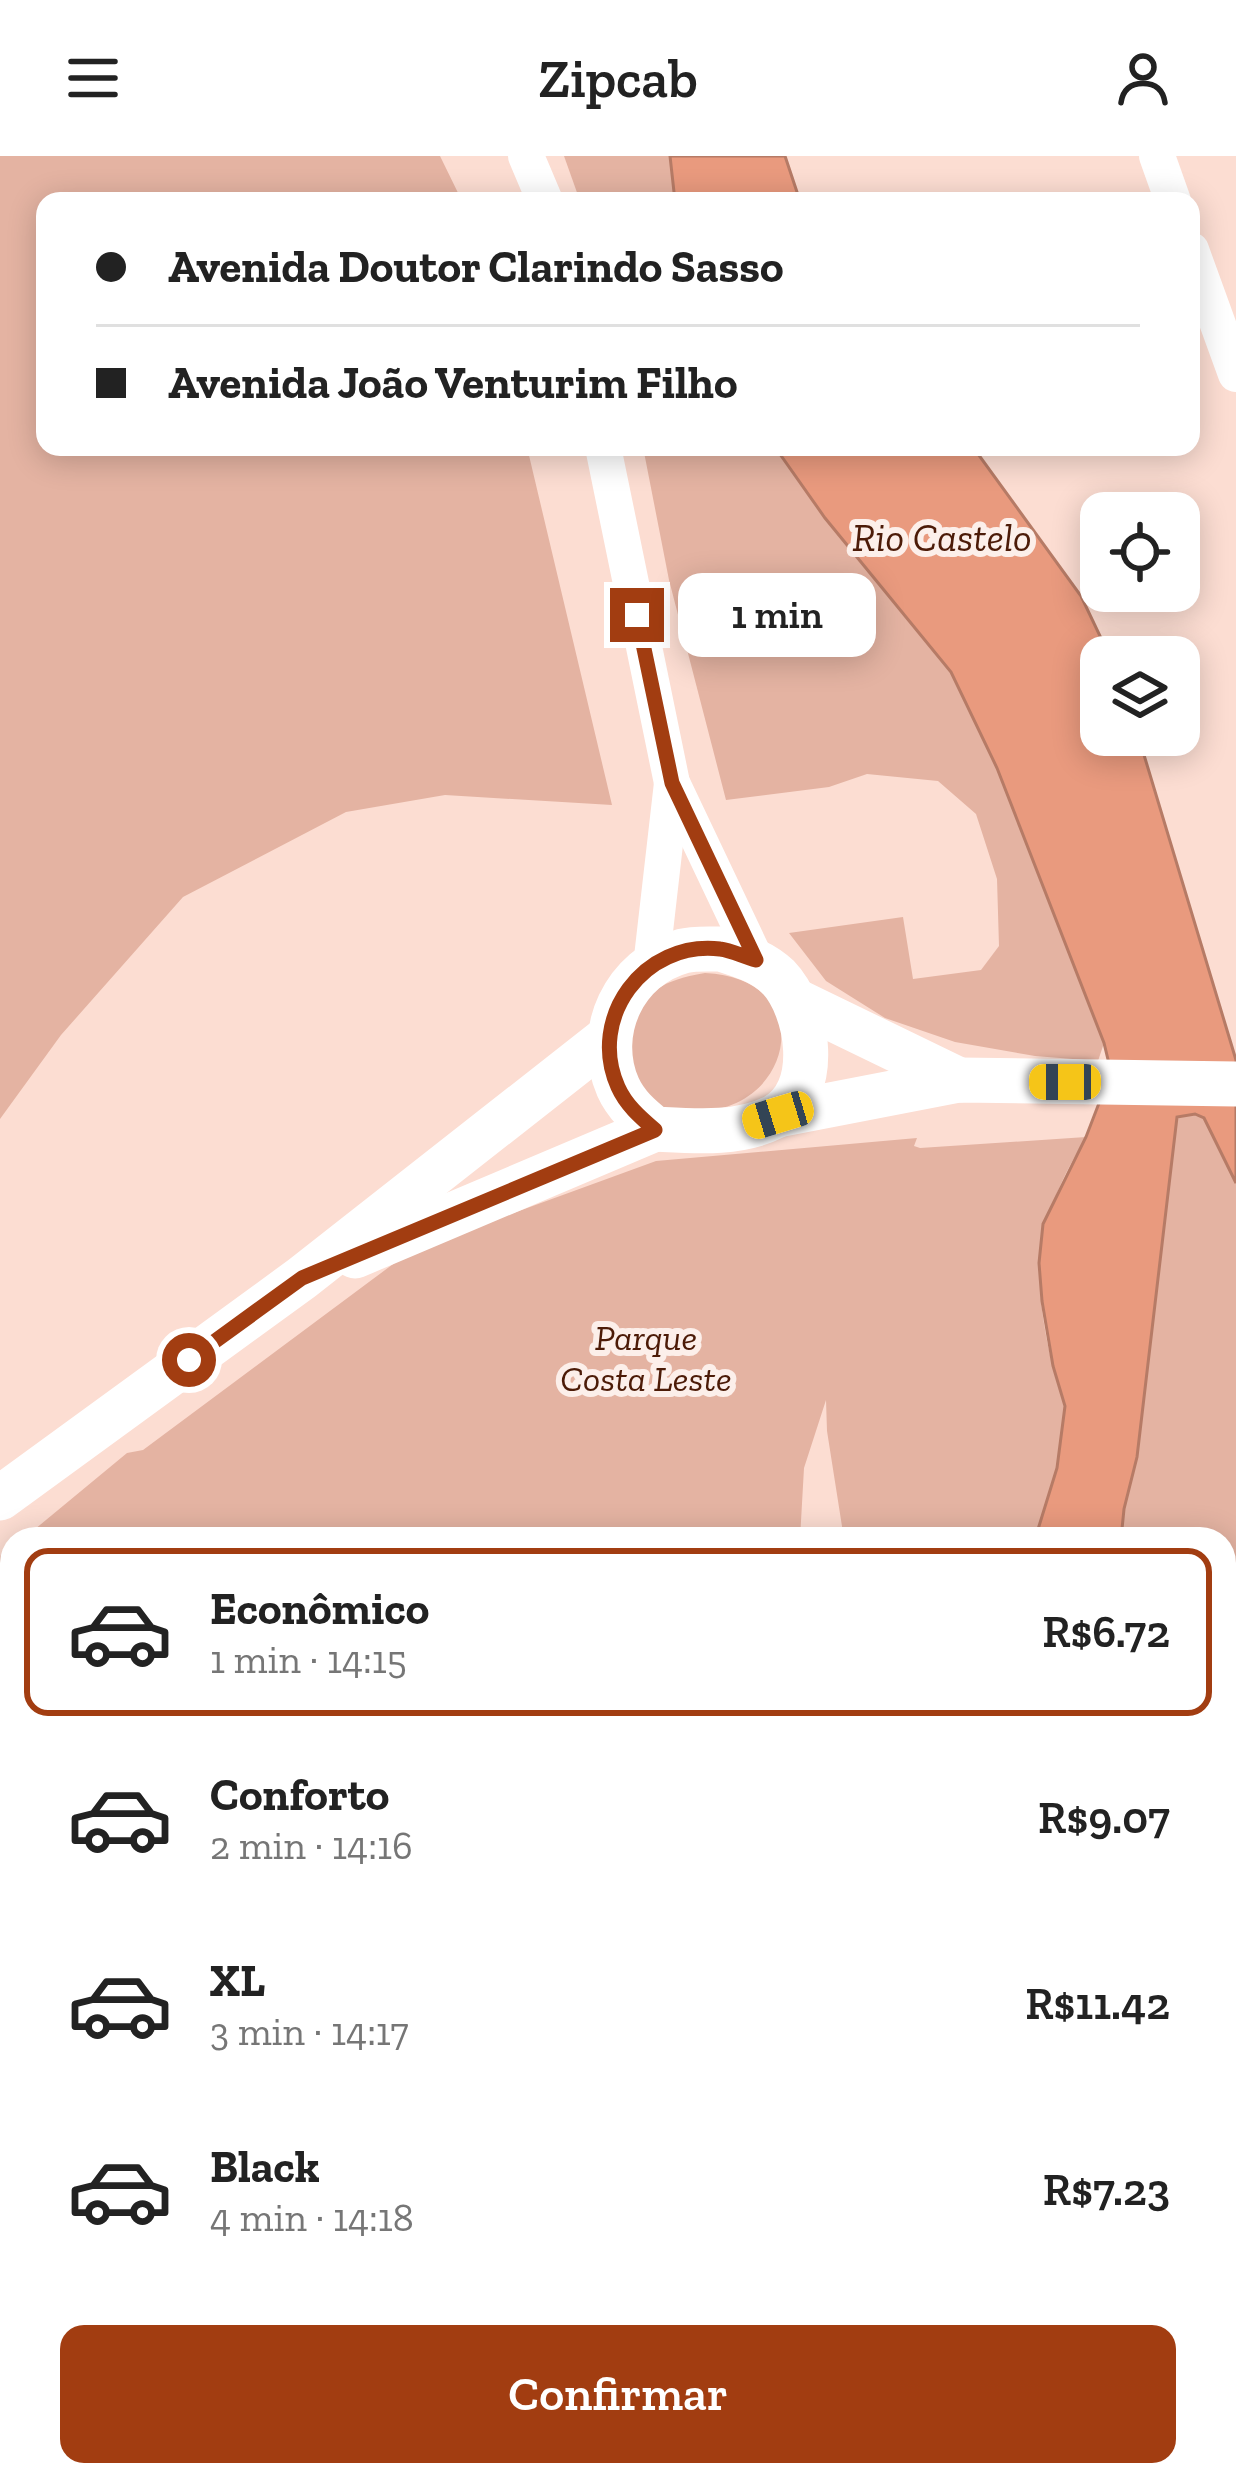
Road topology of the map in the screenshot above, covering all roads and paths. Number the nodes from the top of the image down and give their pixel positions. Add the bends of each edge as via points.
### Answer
1 (526, 156) edge
2 (1157, 156) edge
3 (541, 192) edge
4 (1170, 192) edge
5 (1200, 275) edge
6 (1236, 374) edge
7 (605, 456) edge
8 (672, 783) junction
9 (756, 960) junction
10 (650, 965) junction
11 (794, 1000) junction
12 (609, 1037) junction
13 (959, 1080) junction
14 (1236, 1084) edge
15 (778, 1115) junction
16 (655, 1130) junction
17 (302, 1278) junction
18 (0, 1498) edge

1 - 3 street
2 - 4 street
5 - 6 street
7 - 8 street
8 - 9 street
8 - 10 street
9 - 10 main road via 721,949 684,950
9 - 11 main road
10 - 12 main road via 630,985
11 - 13 main road
11 - 15 main road via 806,1060
12 - 16 main road via 619,1090
12 - 17 main road
13 - 14 main road
13 - 15 main road
15 - 16 main road via 737,1128
16 - 17 main road
17 - 18 main road

